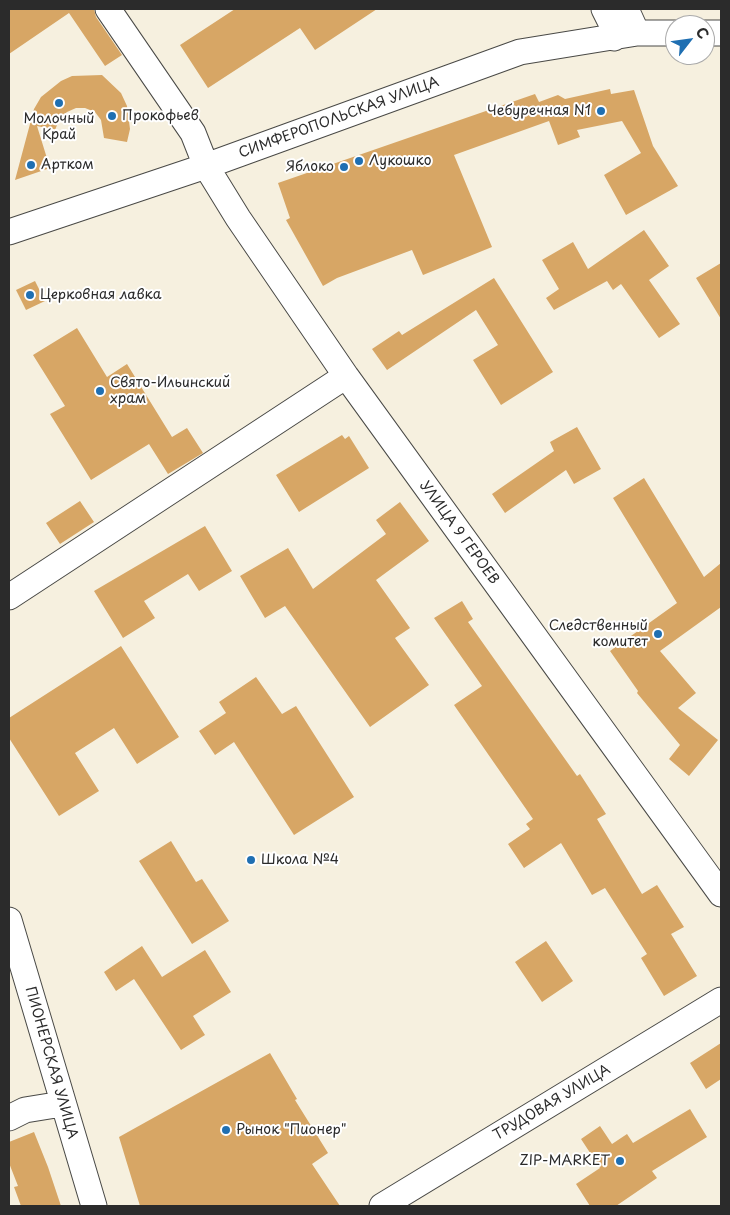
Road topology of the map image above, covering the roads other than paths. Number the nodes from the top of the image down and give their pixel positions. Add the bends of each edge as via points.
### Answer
1 (108, 9) edge
2 (604, 9) edge
3 (626, 9) edge
4 (665, 33) edge
5 (625, 35) junction
6 (206, 166) junction
7 (9, 232) edge
8 (346, 376) junction
9 (9, 597) edge
10 (721, 894) edge
11 (9, 920) edge
12 (721, 1000) edge
13 (62, 1104) junction
14 (9, 1118) edge
15 (94, 1206) edge
16 (382, 1206) edge

1 - 6 street, УЛИЦА 9 ГЕРОЕВ via 193,133
2 - 5 street via 611,23
3 - 5 street
4 - 5 street, СИМФЕРОПОЛЬСКАЯ УЛИЦА
5 - 6 street, СИМФЕРОПОЛЬСКАЯ УЛИЦА via 520,52
6 - 7 street, СИМФЕРОПОЛЬСКАЯ УЛИЦА
6 - 8 street, УЛИЦА 9 ГЕРОЕВ
8 - 9 street
8 - 10 street, УЛИЦА 9 ГЕРОЕВ
11 - 13 street, ПИОНЕРСКАЯ УЛИЦА
12 - 16 street, ТРУДОВАЯ УЛИЦА
13 - 14 street via 25,1110
13 - 15 street, ПИОНЕРСКАЯ УЛИЦА

